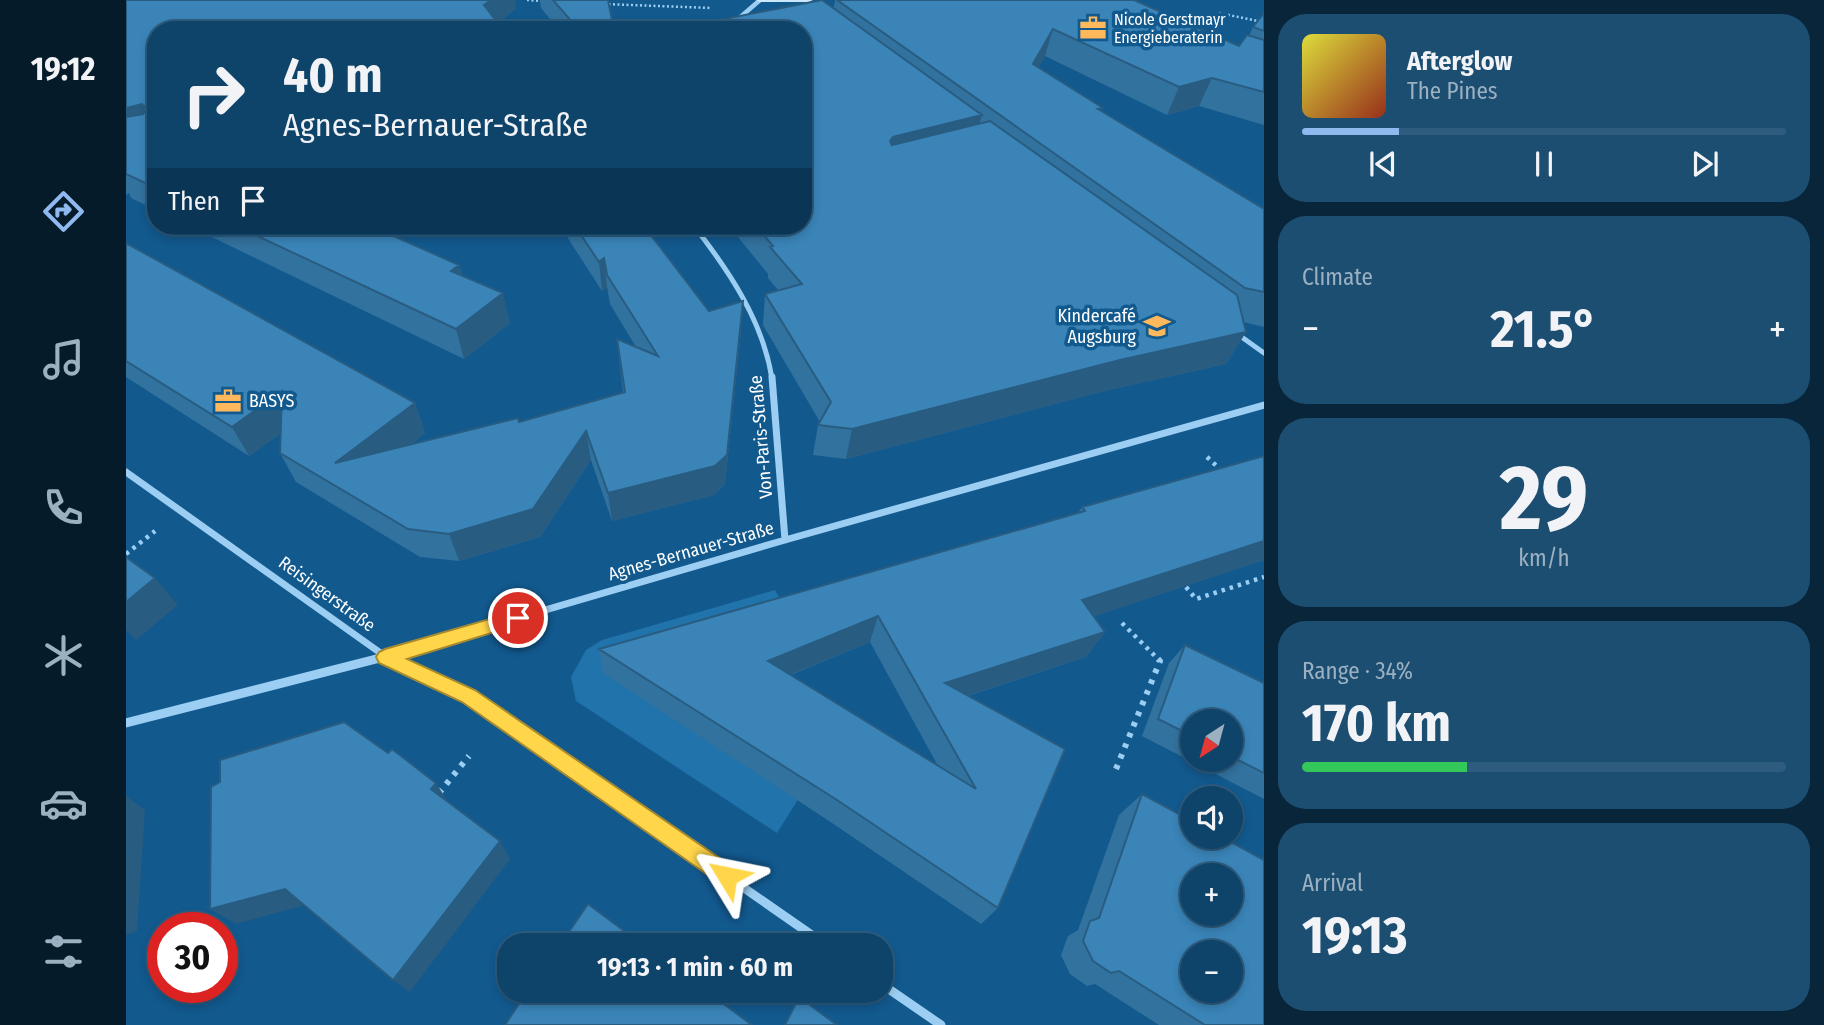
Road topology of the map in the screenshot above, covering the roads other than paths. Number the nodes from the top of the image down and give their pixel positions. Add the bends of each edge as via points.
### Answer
1 (760, 0) edge
2 (799, 0) edge
3 (809, 0) edge
4 (803, 9) edge
5 (734, 21) edge
6 (701, 235) edge
7 (1231, 329) edge
8 (1264, 353) edge
9 (1264, 405) edge
10 (126, 472) edge
11 (785, 540) junction
12 (385, 657) junction
13 (126, 723) edge
14 (809, 933) edge
15 (893, 992) edge
16 (941, 1025) edge

1 - 2 main road
1 - 5 street
2 - 3 main road
2 - 4 street
6 - 11 street, Von-Paris-Straße via 727,267 756,326 771,372
7 - 8 street
9 - 11 street, Agnes-Bernauer-Straße
10 - 12 street, Reisingerstraße
11 - 12 street, Agnes-Bernauer-Straße
12 - 13 street, Agnes-Bernauer-Straße
12 - 14 street, Reisingerstraße via 468,696
15 - 16 street

